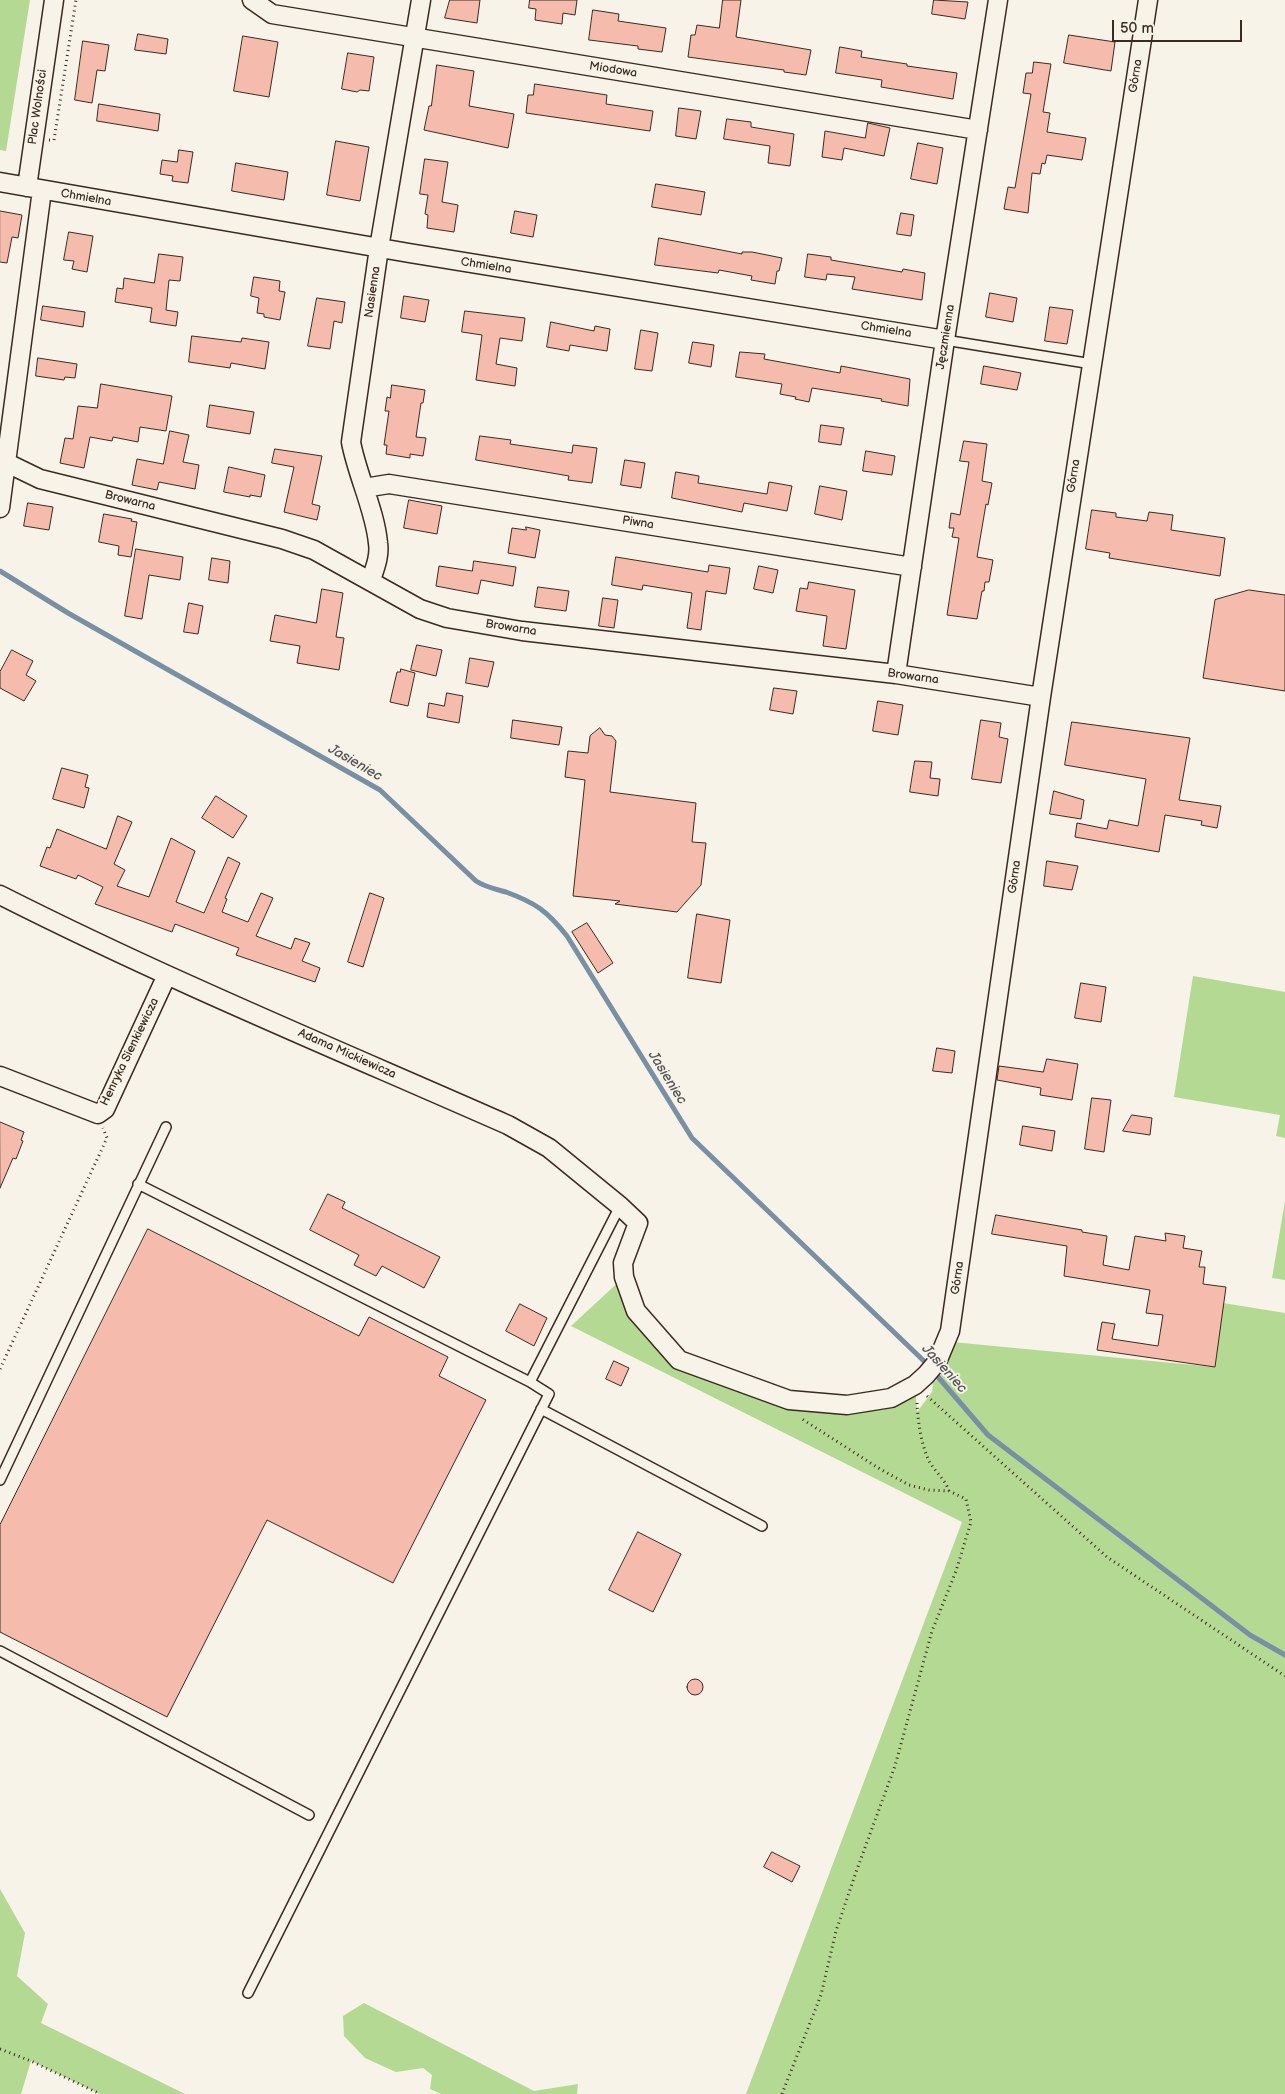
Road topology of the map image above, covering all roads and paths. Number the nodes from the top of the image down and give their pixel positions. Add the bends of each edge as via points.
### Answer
1 (54, 0) edge
2 (76, 0) edge
3 (252, 0) edge
4 (421, 0) edge
5 (998, 0) edge
6 (1148, 0) edge
7 (416, 38) junction
8 (978, 130) junction
9 (33, 142) junction
10 (0, 182) edge
11 (34, 188) junction
12 (379, 248) junction
13 (945, 340) junction
14 (1092, 364) junction
15 (7, 464) junction
16 (364, 488) junction
17 (0, 508) edge
18 (912, 567) junction
19 (371, 580) junction
20 (896, 674) junction
21 (1041, 696) junction
22 (0, 895) edge
23 (167, 975) junction
24 (0, 1076) edge
25 (98, 1114) junction
26 (166, 1126) dead end
27 (138, 1184) junction
28 (620, 1206) junction
29 (0, 1369) edge
30 (926, 1374) junction
31 (530, 1382) junction
32 (541, 1409) junction
33 (794, 1414) dead end
34 (0, 1480) edge
35 (949, 1491) junction
36 (762, 1526) dead end
37 (0, 1651) edge
38 (1285, 1676) edge
39 (309, 1815) dead end
40 (248, 1993) dead end
41 (0, 2050) edge
42 (100, 2094) edge
43 (782, 2094) edge

1 - 9 street, Plac Wolności
2 - 9 path via 54,140
3 - 7 street, Miodowa via 272,14
4 - 7 street, Nasienna
5 - 8 street, Jęczmienna
6 - 14 street, Górna
7 - 8 street, Miodowa
7 - 12 street, Nasienna
8 - 13 street, Jęczmienna
9 - 11 street, Plac Wolności
10 - 11 street
11 - 12 street, Chmielna
11 - 15 street, Plac Wolności
12 - 13 street, Chmielna
12 - 16 street, Nasienna via 351,442 354,463
13 - 14 lane
13 - 18 street, Jęczmienna
14 - 21 street, Górna
15 - 17 street, Plac Wolności
15 - 19 street, Browarna via 40,479 282,538 314,550
16 - 18 street, Piwna via 389,484
16 - 19 street, Nasienna via 379,543
18 - 20 street, Jęczmienna
19 - 20 street, Browarna via 420,608 447,618 522,631
20 - 21 street, Browarna
21 - 30 street, Górna via 950,1331
22 - 23 street, Adama Mickiewicza
23 - 25 street, Henryka Sienkiewicza via 105,1109
23 - 28 street, Adama Mickiewicza via 508,1125 549,1148
24 - 25 street, Henryka Sienkiewicza
25 - 29 path via 106,1138
26 - 27 lane
27 - 31 lane
27 - 34 lane
28 - 30 street, Adama Mickiewicza via 638,1223 623,1263 624,1277 636,1311 679,1360 789,1400 847,1405 890,1398
28 - 31 lane
30 - 35 path via 917,1412 930,1462
30 - 38 path via 1107,1557
31 - 32 lane via 549,1394
32 - 36 lane
32 - 40 lane
33 - 35 path via 909,1485
35 - 43 path via 966,1499 972,1522 932,1631 895,1766 836,1931 821,1995
37 - 39 lane
41 - 42 path

